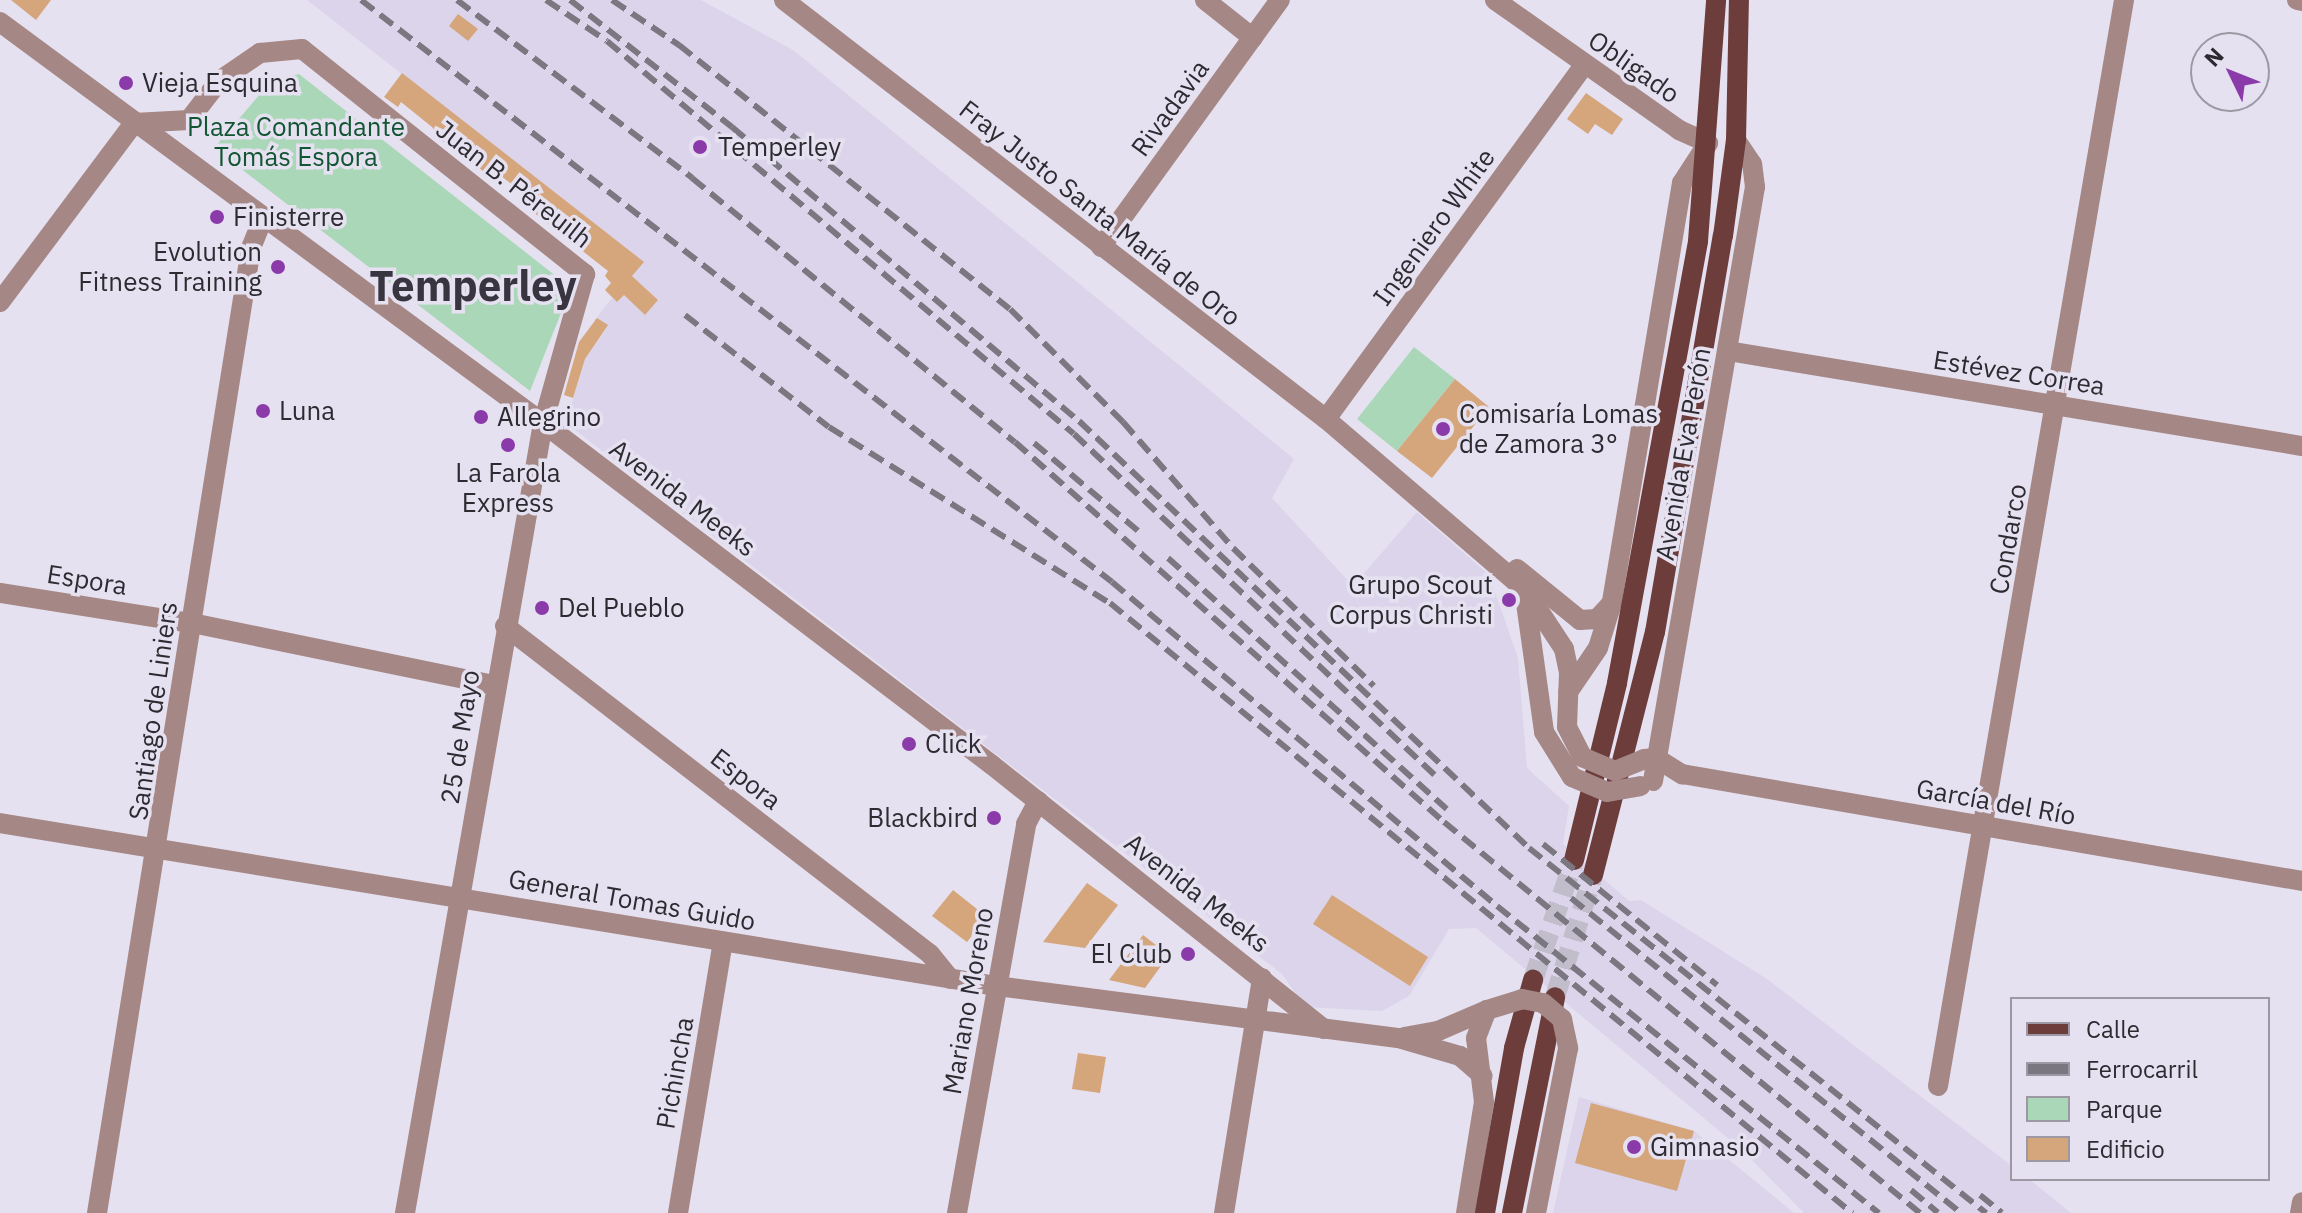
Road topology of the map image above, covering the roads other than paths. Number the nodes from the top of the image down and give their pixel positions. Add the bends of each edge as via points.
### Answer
1 (1205, 0) edge
2 (1280, 0) edge
3 (1495, 0) edge
4 (1716, 0) edge
5 (1739, 0) edge
6 (2124, 0) edge
7 (786, 1) edge
8 (0, 22) edge
9 (1253, 38) junction
10 (1584, 65) junction
11 (134, 123) junction
12 (1736, 140) junction
13 (1708, 143) junction
14 (263, 219) junction
15 (1101, 247) junction
16 (585, 274) joint
17 (0, 302) edge
18 (1728, 351) junction
19 (2058, 405) junction
20 (1326, 419) junction
21 (543, 423) junction
22 (2302, 446) edge
23 (1524, 582) junction
24 (0, 593) edge
25 (1612, 603) junction
26 (192, 623) junction
27 (505, 626) junction
28 (494, 685) junction
29 (1568, 692) junction
30 (1650, 758) junction
31 (1682, 774) junction
32 (1647, 783) junction
33 (1038, 801) junction
34 (0, 823) edge
35 (1983, 826) junction
36 (159, 848) junction
37 (1574, 860) tunnel mouth
38 (1593, 875) tunnel mouth
39 (2302, 881) edge
40 (460, 896) junction
41 (723, 942) junction
42 (1262, 978) junction
43 (950, 979) junction
44 (1533, 980) tunnel mouth
45 (997, 986) junction
46 (1555, 997) tunnel mouth
47 (1487, 1010) junction
48 (1256, 1021) junction
49 (1324, 1029) junction
50 (1398, 1038) junction
51 (1483, 1076) junction
52 (1938, 1086) dead end
53 (2302, 1202) edge
54 (97, 1213) edge
55 (405, 1213) edge
56 (678, 1213) edge
57 (957, 1213) edge
58 (1224, 1213) edge
59 (1466, 1213) edge
60 (1485, 1213) edge
61 (1512, 1213) edge
62 (1536, 1213) edge
63 (2300, 1213) edge

1 - 9 street
2 - 9 street, Rivadavia
3 - 10 street, Obligado
4 - 13 main road
5 - 12 main road
6 - 19 street, Condarco
7 - 15 street, Fray Justo Santa María de Oro
8 - 11 street, Avenida Meeks
9 - 15 street, Rivadavia
10 - 13 street, Obligado via 1679,130
10 - 20 street, Ingeniero White
11 - 14 street, Avenida Meeks
11 - 16 street, Juan B. Péreuilh via 189,120 219,81 260,53 302,49
11 - 17 street
12 - 18 street, Avenida Eva Perón via 1752,164 1755,187
12 - 38 main road via 1655,632
13 - 25 street, Avenida Eva Perón via 1682,183
13 - 37 main road via 1698,241 1620,669
14 - 21 street, Avenida Meeks
14 - 26 street, Santiago de Liniers via 251,248
15 - 20 street, Fray Justo Santa María de Oro
16 - 21 street, 25 de Mayo
18 - 19 street, Estévez Correa
18 - 30 street, Avenida Eva Perón
19 - 22 street, Estévez Correa
19 - 35 street, Condarco
20 - 23 street, Fray Justo Santa María de Oro via 1385,466 1411,497
21 - 27 street, 25 de Mayo
21 - 33 street, Avenida Meeks
23 - 25 street, Fray Justo Santa María de Oro via 1580,620 1597,619
23 - 29 street via 1560,639
23 - 32 street, García del Río, bridge via 1544,732 1572,777 1607,792
24 - 26 street, Espora
25 - 29 street, Avenida Eva Perón via 1598,648
26 - 28 street, Espora
26 - 36 street, Santiago de Liniers
27 - 28 street, 25 de Mayo
27 - 43 street, Espora via 930,954
28 - 40 street, 25 de Mayo
29 - 30 street, bridge via 1567,727 1582,757 1615,771
30 - 31 street, García del Río
30 - 32 street, Avenida Eva Perón
31 - 32 street, García del Río
31 - 35 street, García del Río
33 - 42 street, Avenida Meeks
33 - 45 street, Mariano Moreno via 1026,824
34 - 36 street, General Tomas Guido
35 - 39 street, García del Río
35 - 52 street, Condarco
36 - 40 street, General Tomas Guido
36 - 54 street, Santiago de Liniers
40 - 41 street, General Tomas Guido
40 - 55 street, 25 de Mayo
41 - 43 street, General Tomas Guido
41 - 56 street, Pichincha
42 - 48 street
42 - 49 street, Avenida Meeks
43 - 45 street, General Tomas Guido
44 - 60 main road via 1514,1048
45 - 48 street, General Tomas Guido
45 - 57 street, Mariano Moreno
46 - 61 main road
47 - 50 street via 1438,1031
47 - 51 street via 1476,1038
47 - 62 street, bridge via 1522,999 1543,1003 1562,1019 1568,1048
48 - 49 street, General Tomas Guido
48 - 58 street
49 - 50 street, General Tomas Guido
50 - 51 street via 1460,1056
51 - 59 street via 1482,1121
53 - 63 street

